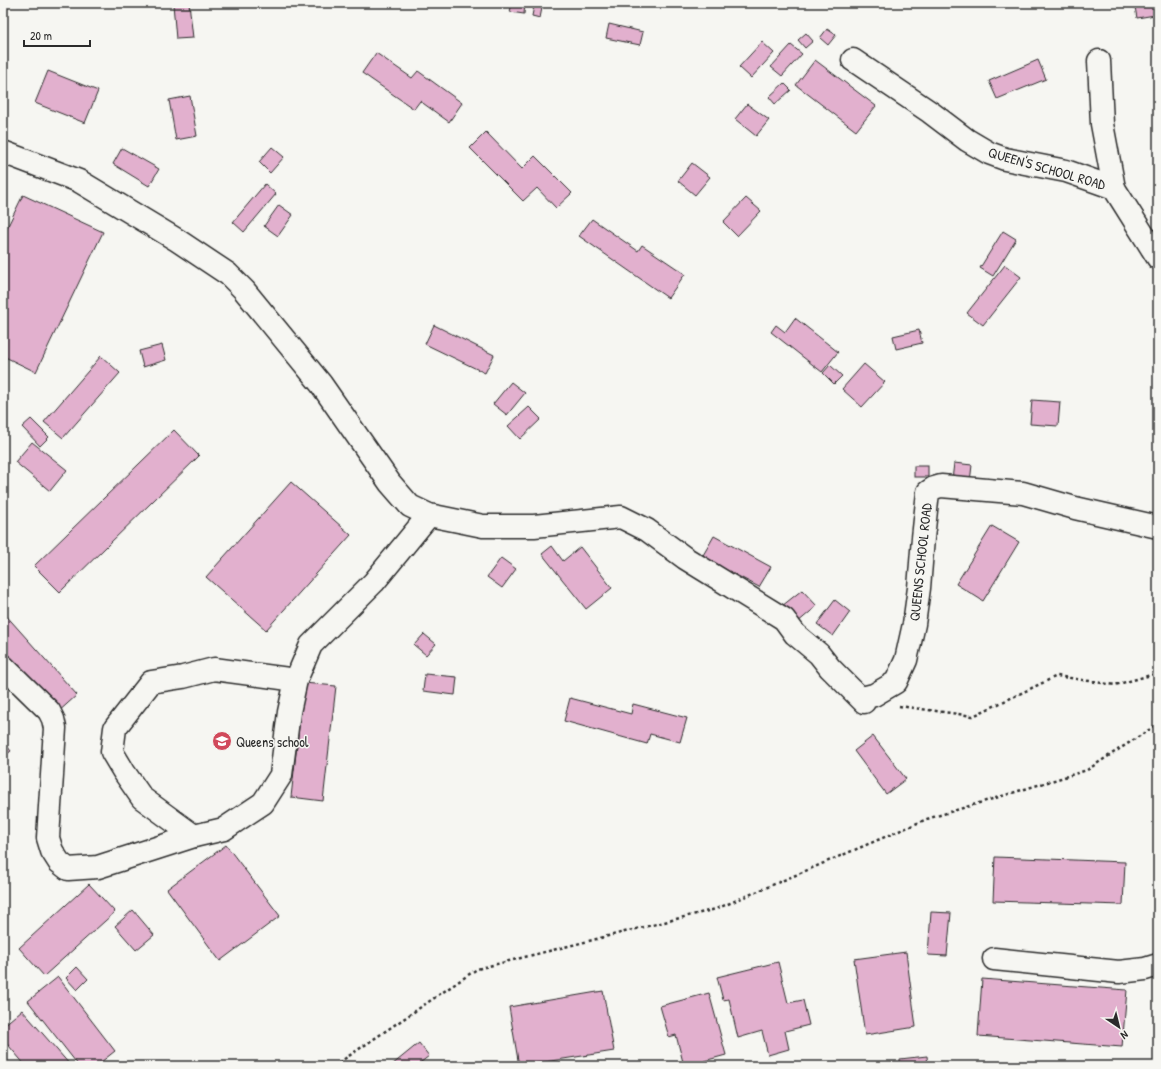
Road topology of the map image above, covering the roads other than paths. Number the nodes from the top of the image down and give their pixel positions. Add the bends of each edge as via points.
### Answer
1 (852, 60) dead end
2 (1099, 61) dead end
3 (3, 152) edge
4 (1114, 188) junction
5 (1158, 258) edge
6 (429, 515) junction
7 (1158, 527) edge
8 (3, 666) edge
9 (296, 680) junction
10 (194, 836) junction
11 (994, 959) dead end
12 (1158, 965) edge

1 - 4 street, QUEEN'S SCHOOL ROAD via 989,153 1005,159 1066,171
2 - 4 street via 1102,124
3 - 6 street via 79,182 177,240 228,274 321,384 390,484 410,506
4 - 5 street, QUEEN'S SCHOOL ROAD
6 - 7 street, QUEENS SCHOOL ROAD via 483,526 534,526 621,517 647,530 685,558 784,619 795,634 819,654 864,702 866,697 896,682 906,660 920,588 928,492 934,488 941,486 1022,493
6 - 9 street via 374,582 311,645
8 - 10 street via 49,711 53,719 55,728 48,838 59,862 68,869 98,867
9 - 10 street via 280,775 262,803 224,829
9 - 10 street via 214,669 151,682 115,728 112,752 142,798
11 - 12 street via 1119,972

